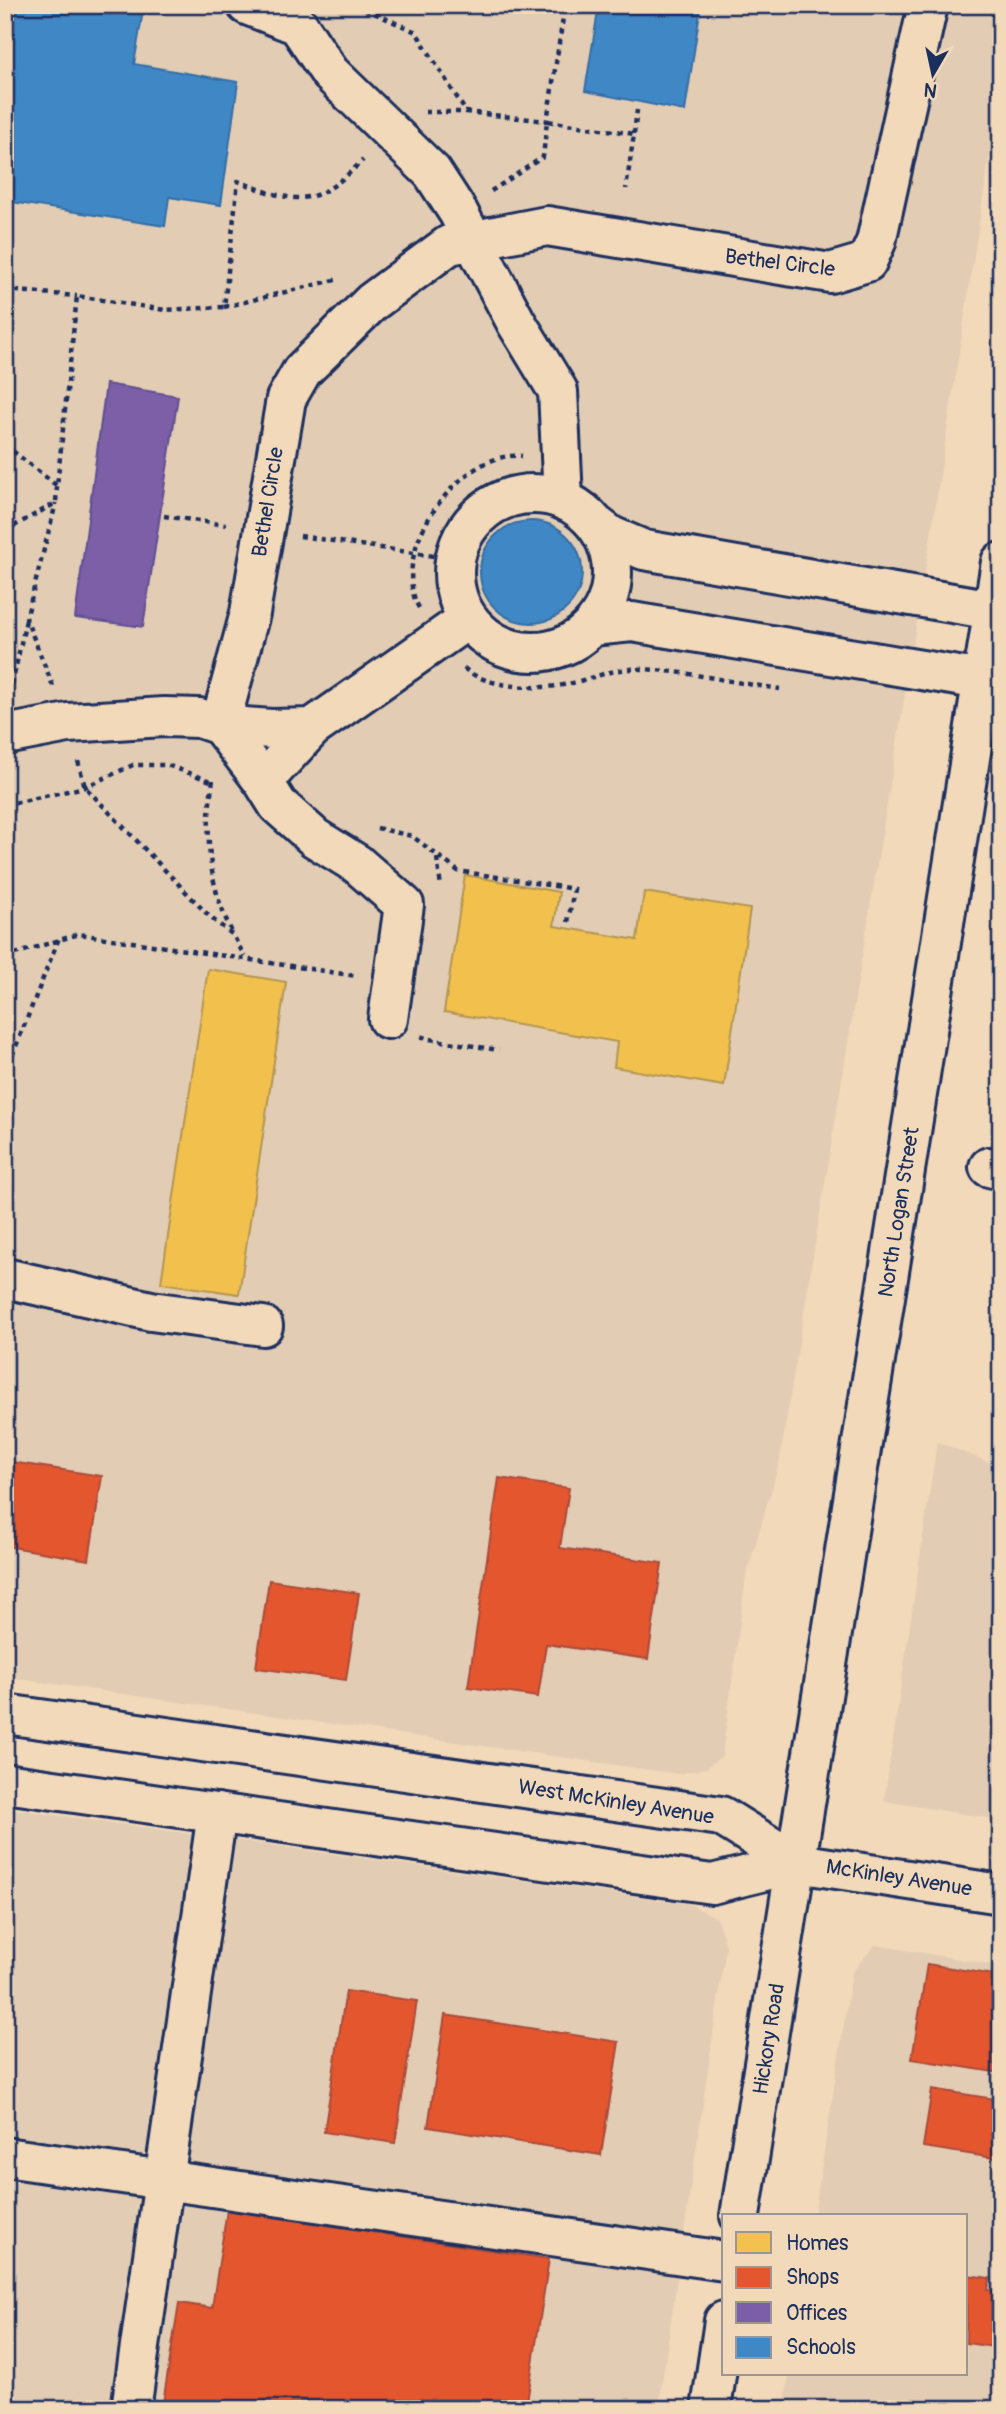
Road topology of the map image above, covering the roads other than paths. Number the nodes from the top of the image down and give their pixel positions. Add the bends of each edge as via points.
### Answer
1 (247, 5) edge
2 (929, 5) edge
3 (466, 227) junction
4 (563, 500) junction
5 (595, 524) junction
6 (1001, 562) edge
7 (993, 610) junction
8 (592, 626) junction
9 (453, 629) junction
10 (982, 680) junction
11 (7, 719) edge
12 (220, 725) junction
13 (312, 728) junction
14 (270, 793) junction
15 (390, 1000) road end
16 (5, 1278) edge
17 (263, 1326) dead end
18 (5, 1714) edge
19 (5, 1783) edge
20 (216, 1813) junction
21 (797, 1863) junction
22 (1001, 1894) edge
23 (5, 2157) edge
24 (164, 2180) junction
25 (740, 2214) edge
26 (722, 2261) edge
27 (722, 2334) edge
28 (131, 2409) edge
29 (711, 2409) edge

1 - 3 street via 298,24 330,73 432,172
2 - 3 street, Bethel Circle via 876,242 867,262 830,273 547,226
3 - 4 street via 558,391
3 - 12 street, Bethel Circle via 372,302 302,371 286,399 250,613
4 - 5 street
4 - 9 street via 540,494 516,496 494,504 476,518 454,559
5 - 7 street via 644,550
5 - 8 street via 612,567 608,599
6 - 7 street, North Logan Street
7 - 10 street, North Logan Street
8 - 9 street via 574,641 528,653
8 - 10 street via 632,621
9 - 13 street
10 - 21 street, North Logan Street
11 - 12 street via 68,723 187,718
12 - 13 street
12 - 14 street
13 - 14 street
14 - 15 street via 315,838 357,864 404,905
16 - 17 street via 151,1311
18 - 21 street, West McKinley Avenue via 721,1816
19 - 20 street
20 - 21 street via 712,1884
20 - 24 street
21 - 22 street, McKinley Avenue
21 - 25 street, Hickory Road
23 - 24 street
24 - 26 street
24 - 28 street
27 - 29 street

